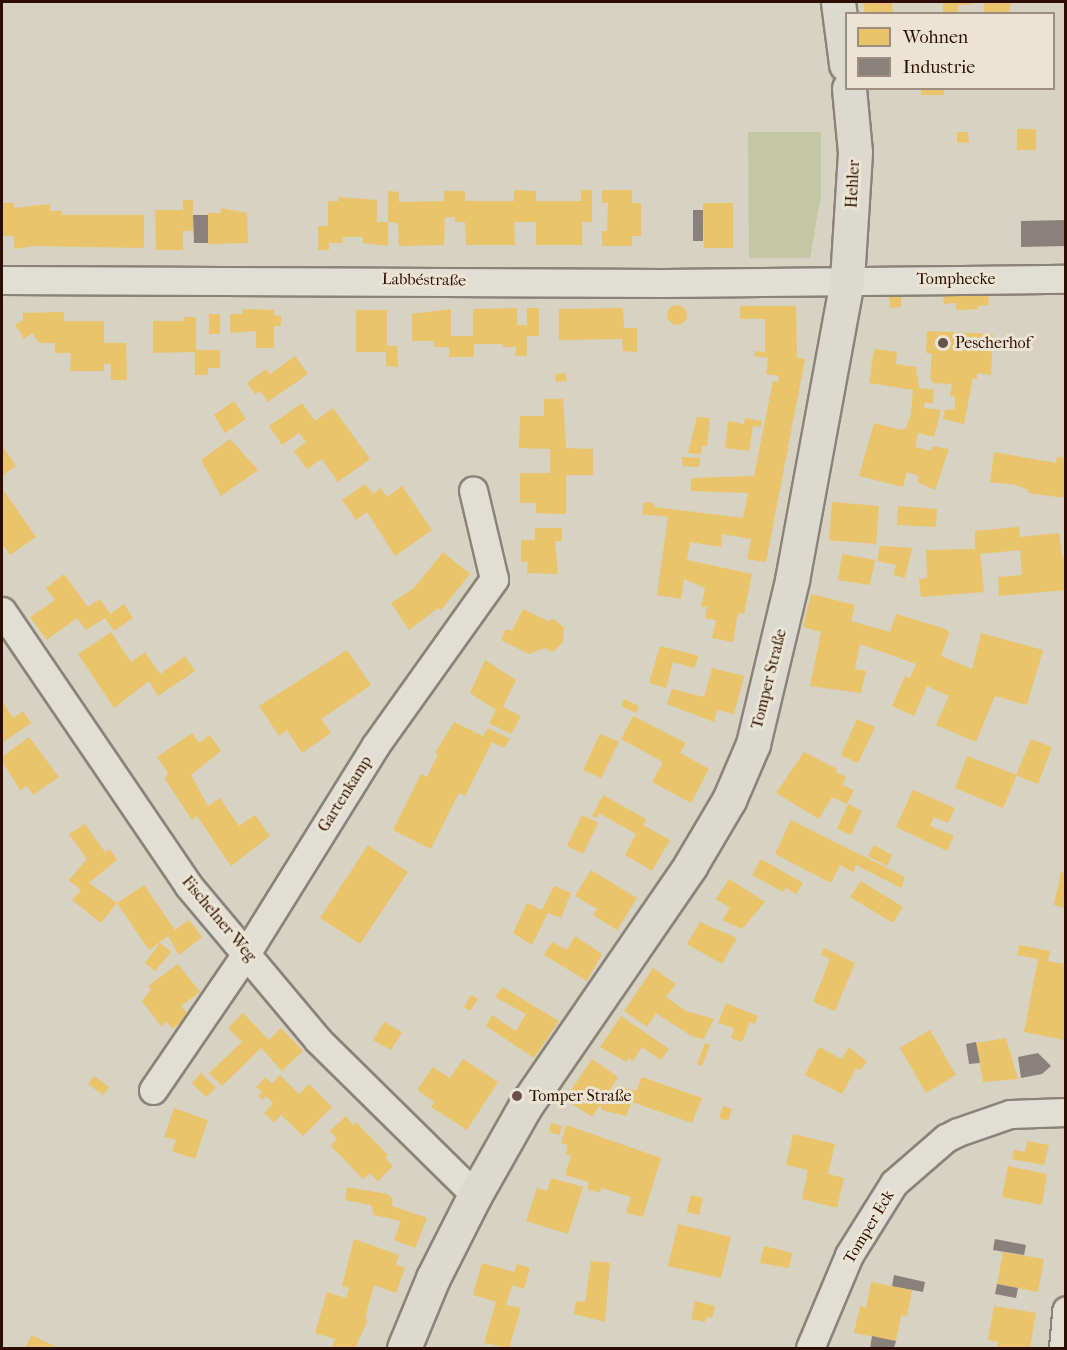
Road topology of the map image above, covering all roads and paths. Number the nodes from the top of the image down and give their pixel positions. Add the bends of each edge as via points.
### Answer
1 (838, 2) edge
2 (845, 56) edge
3 (849, 90) edge
4 (1065, 279) edge
5 (2, 280) edge
6 (847, 280) junction
7 (473, 490) dead end
8 (2, 611) edge
9 (247, 952) junction
10 (153, 1090) dead end
11 (1065, 1112) edge
12 (475, 1195) junction
13 (1065, 1310) edge
14 (404, 1348) edge
15 (810, 1348) edge
16 (1063, 1348) edge

1 - 2 main road
3 - 6 main road, Hehler via 855,152
4 - 6 street, Tomphecke
5 - 6 street, Labbéstraße
6 - 12 main road, Tomper Straße via 792,580 753,744 729,800 690,866 526,1106
7 - 9 street, Gartenkamp via 494,579 375,746
8 - 9 street, Fischelner Weg via 188,885
9 - 10 street, Gartenkamp
9 - 12 street, Fischelner Weg via 318,1040
11 - 15 street, Tomper Eck via 1010,1114 958,1132 894,1183 849,1255
12 - 14 main road, Tomper Straße via 433,1278
13 - 16 street

